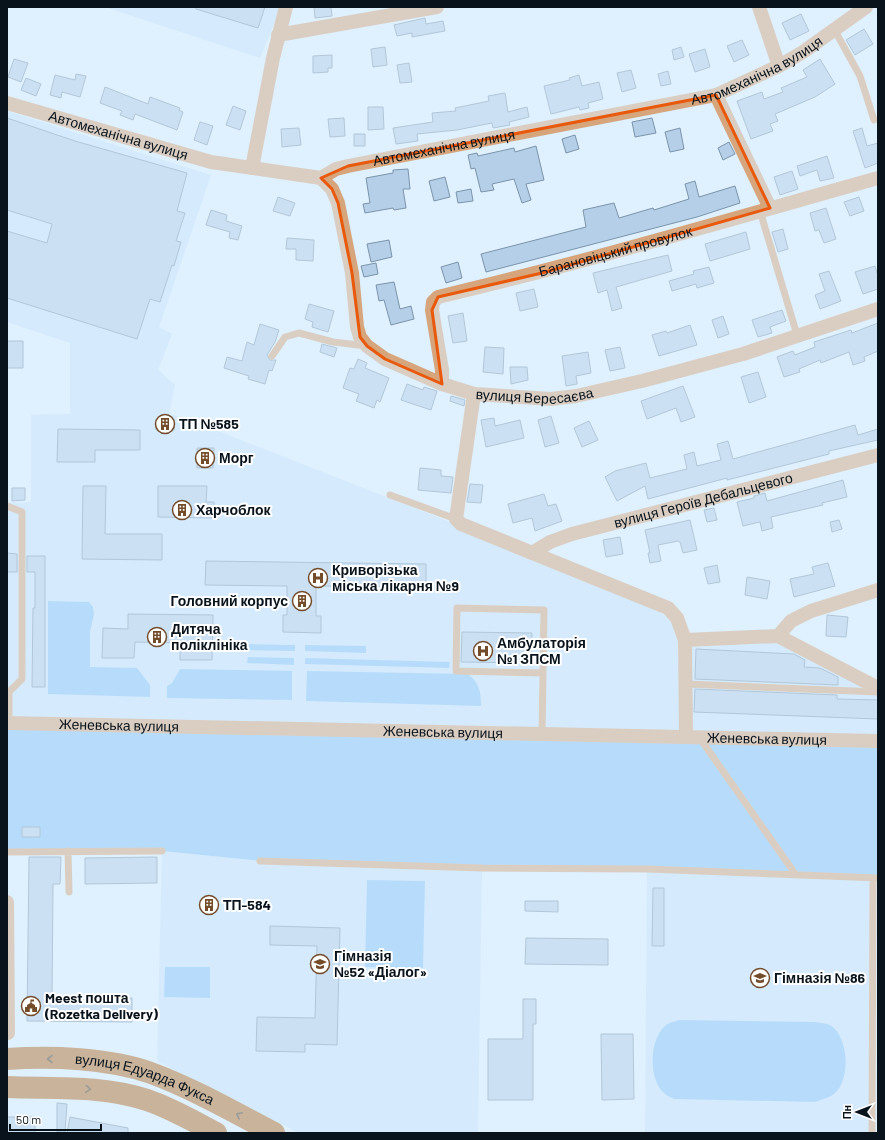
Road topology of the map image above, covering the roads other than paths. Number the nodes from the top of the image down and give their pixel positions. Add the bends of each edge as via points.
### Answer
1 (286, 7) edge
2 (437, 7) edge
3 (759, 7) edge
4 (866, 7) edge
5 (834, 29) junction
6 (278, 35) junction
7 (779, 66) junction
8 (716, 95) junction
9 (7, 102) edge
10 (874, 120) dead end
11 (252, 168) junction
12 (321, 178) junction
13 (878, 178) edge
14 (765, 210) junction
15 (878, 309) edge
16 (797, 335) junction
17 (367, 346) junction
18 (272, 356) dead end
19 (442, 384) junction
20 (474, 394) junction
21 (878, 455) edge
22 (390, 495) dead end
23 (7, 506) edge
24 (456, 519) junction
25 (532, 553) junction
26 (878, 590) edge
27 (778, 636) junction
28 (685, 640) junction
29 (543, 673) junction
30 (686, 684) junction
31 (878, 688) edge
32 (878, 692) edge
33 (8, 723) edge
34 (542, 734) junction
35 (693, 737) junction
36 (878, 741) edge
37 (68, 851) junction
38 (162, 851) dead end
39 (7, 852) edge
40 (260, 862) dead end
41 (796, 875) junction
42 (876, 878) edge
43 (69, 892) dead end
44 (7, 902) edge
45 (875, 939) edge
46 (875, 1017) edge
47 (8, 1033) edge
48 (7, 1059) edge
49 (7, 1087) edge
50 (875, 1093) edge
51 (216, 1133) edge
52 (274, 1133) edge
53 (872, 1133) edge

1 - 6 street
2 - 6 street
3 - 7 street
4 - 5 street, Автомеханічна вулиця
5 - 7 street, Автомеханічна вулиця
5 - 10 lane via 860,76
6 - 11 street
7 - 8 street, Автомеханічна вулиця
8 - 12 street, Автомеханічна вулиця via 348,166 336,169
8 - 14 street
9 - 11 street, Автомеханічна вулиця via 211,162
11 - 12 street, Автомеханічна вулиця
12 - 17 street, вулиця Вересаєва via 332,190 338,203 352,273 357,327 360,338
13 - 14 street, Барановіцький провулок
14 - 16 lane
14 - 19 street, Барановіцький провулок via 565,266 438,297 432,310
15 - 16 street, вулиця Вересаєва
16 - 20 street, вулиця Вересаєва via 743,354 576,396 552,399
17 - 18 lane via 333,342 299,333 285,338
17 - 19 street, вулиця Вересаєва via 385,358
19 - 20 street, вулиця Вересаєва
20 - 24 street
21 - 25 street, вулиця Героїв Дебальцевого via 572,534 550,542
22 - 24 lane
23 - 33 lane via 22,512 22,679 9,692
24 - 25 street via 461,524
25 - 28 street via 668,608 677,618
26 - 27 street via 810,611 791,621
27 - 28 street
27 - 31 street
28 - 30 street
29 - 29 lane via 456,671 456,608 544,610
29 - 34 lane
30 - 32 lane
30 - 35 street
33 - 34 street, Женевська вулиця
34 - 35 street, Женевська вулиця
35 - 36 street, Женевська вулиця
35 - 41 lane
37 - 38 lane
37 - 39 lane
37 - 43 lane
40 - 41 lane via 648,869
41 - 42 lane
42 - 45 lane
44 - 47 street
45 - 46 lane
46 - 50 lane
52 -> 48 main road, вулиця Едуарда Фукса via 180,1086 135,1068 111,1063 60,1059
49 -> 51 main road, вулиця Едуарда Фукса via 62,1087 109,1091 173,1111
50 - 53 lane

